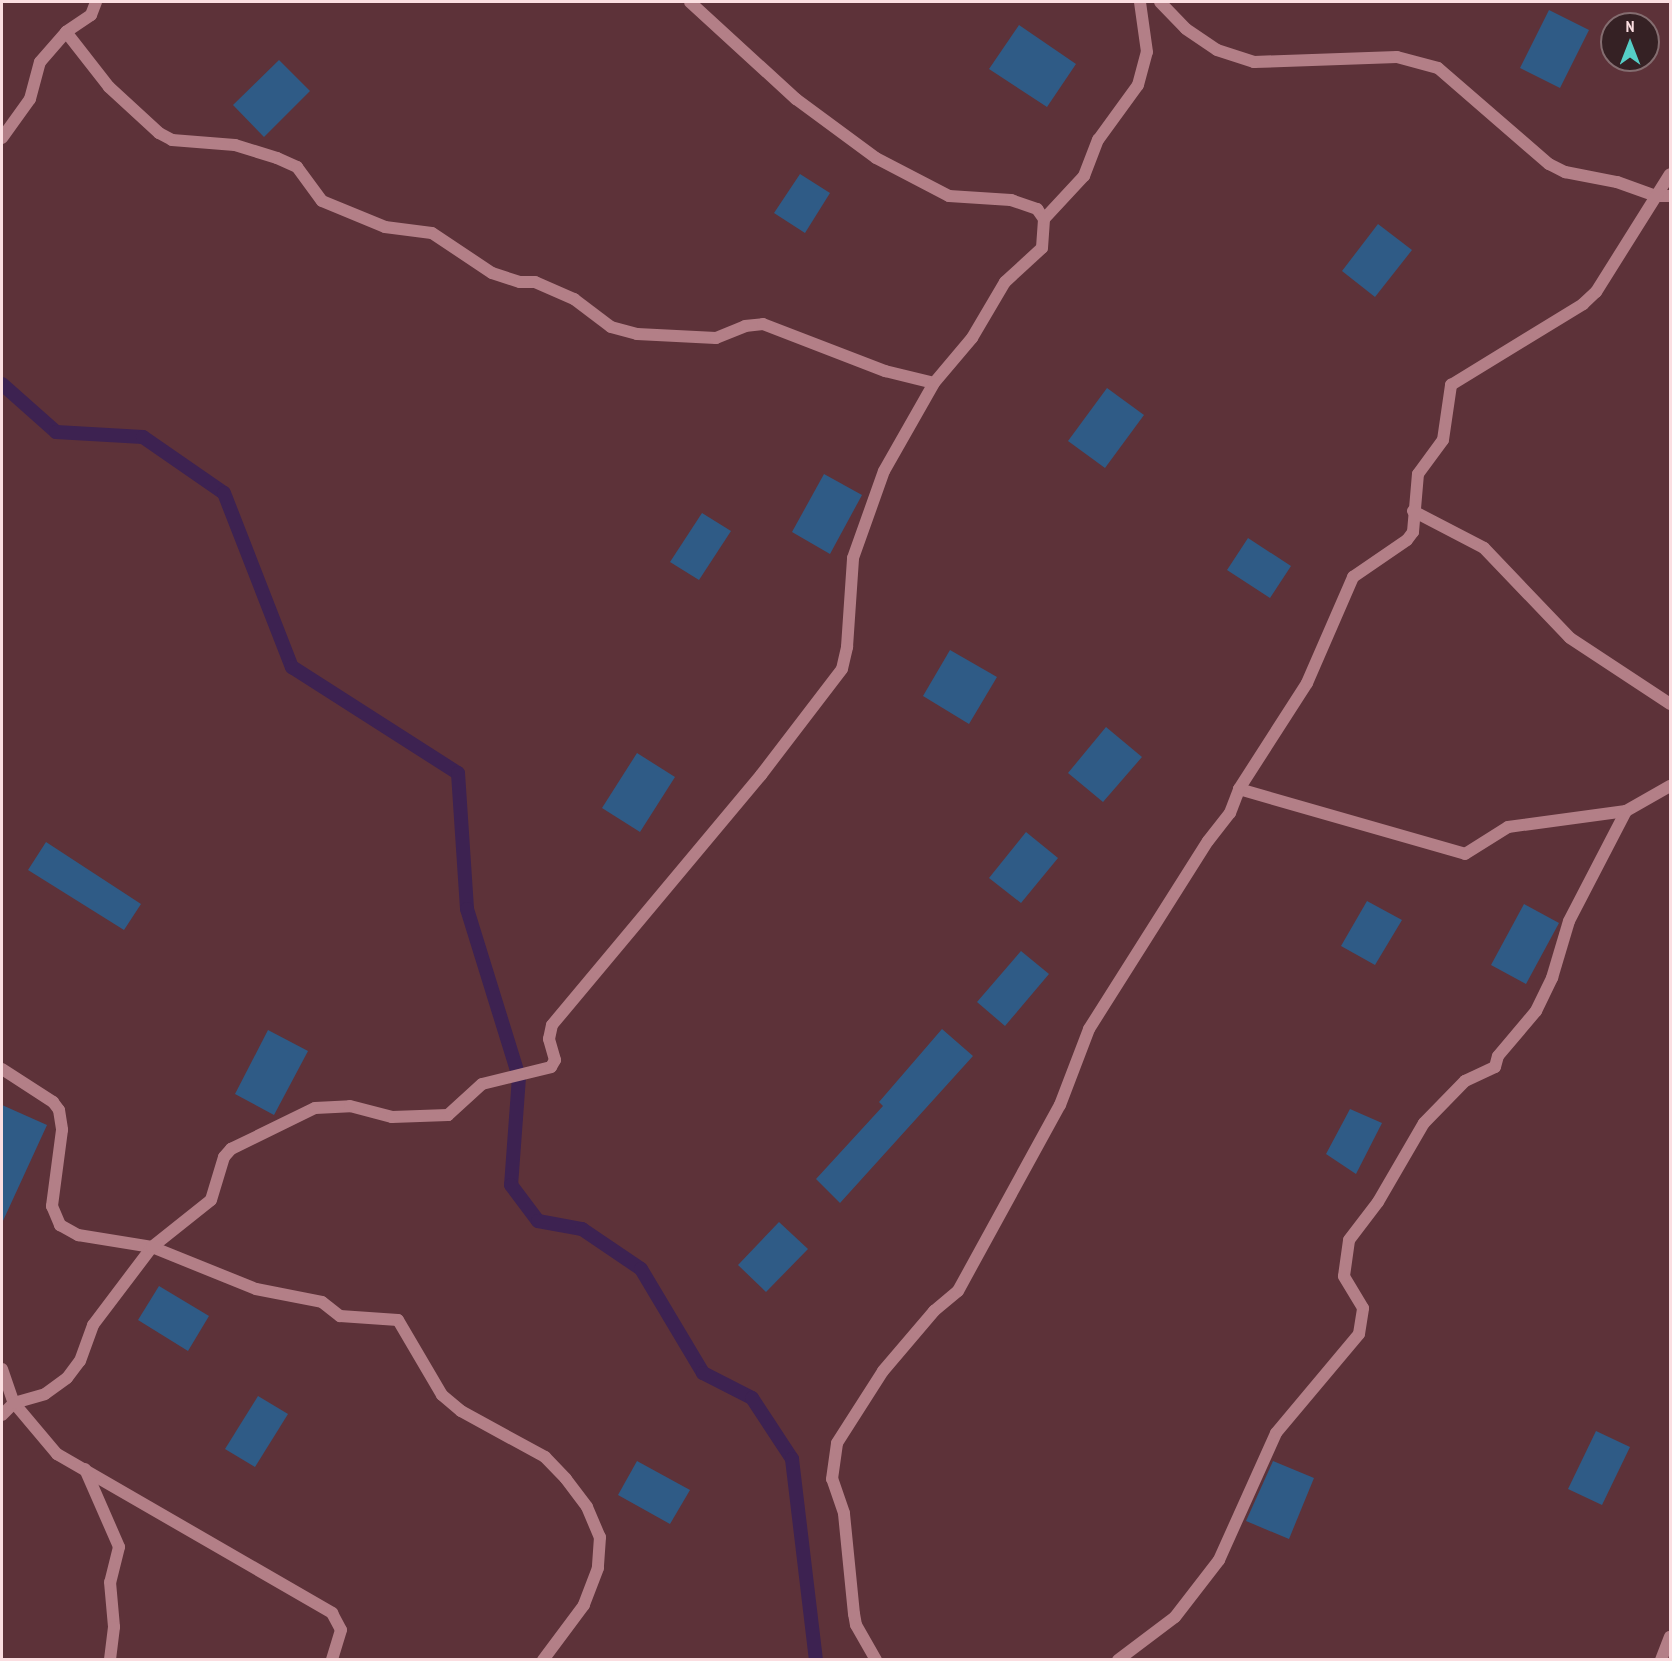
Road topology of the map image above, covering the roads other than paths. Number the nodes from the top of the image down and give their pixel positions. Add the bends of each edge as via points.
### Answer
1 (96, 2) edge
2 (690, 2) edge
3 (1140, 2) edge
4 (1160, 2) edge
5 (66, 32) junction
6 (2, 138) edge
7 (1671, 174) edge
8 (1656, 196) junction
9 (1671, 196) edge
10 (1044, 219) junction
11 (934, 383) junction
12 (1413, 511) junction
13 (1671, 704) edge
14 (1671, 786) edge
15 (1239, 789) junction
16 (1626, 811) junction
17 (2, 1069) edge
18 (152, 1247) junction
19 (2, 1369) edge
20 (14, 1403) junction
21 (2, 1415) edge
22 (85, 1469) junction
23 (1671, 1637) edge
24 (111, 1659) edge
25 (332, 1659) edge
26 (543, 1659) edge
27 (876, 1659) edge
28 (1118, 1659) edge
29 (1661, 1659) edge

1 - 5 street via 91,15
2 - 10 street via 796,99 876,158 949,196 1011,200 1036,209
3 - 10 street via 1147,52 1138,85 1098,140 1084,176
4 - 8 street via 1186,29 1217,50 1254,62 1397,57 1438,68 1549,164 1565,172 1617,182
5 - 6 street via 40,62 30,99
5 - 11 street via 109,87 159,133 189,144 235,145 277,158 297,167 322,201 385,227 432,233 492,273 534,282 574,299 611,327 637,334 716,338 745,326 763,324 885,371
7 - 8 street
8 - 9 street
8 - 12 street via 1596,292 1584,304 1451,385 1443,440 1418,474
10 - 11 street via 1040,252 1005,282 972,338
11 - 18 street via 884,471 859,533 853,558 848,647 842,669 761,775 552,1025 549,1039 555,1060 551,1066 482,1084 448,1115 392,1118 351,1106 330,1106 287,1120 231,1149 224,1157 211,1200
12 - 13 street via 1484,549 1570,638
12 - 15 street via 1413,532 1407,540 1353,577 1307,683
14 - 16 street
15 - 16 street via 1465,854 1515,825
15 - 27 street via 1230,813 1208,841 1089,1029 1060,1105 958,1291 934,1311 883,1371 837,1443 832,1479 844,1513 854,1614
16 - 28 street via 1569,921 1552,978 1536,1011 1498,1056 1495,1067 1465,1081 1424,1123 1378,1202 1350,1240 1344,1276 1363,1308 1359,1334 1276,1433 1219,1560 1175,1617
17 - 18 street via 54,1102 58,1110 62,1130 52,1206 60,1225 78,1235
18 - 20 street via 93,1325 80,1361 67,1378 45,1394
18 - 26 street via 256,1289 321,1302 340,1316 398,1320 442,1395 461,1411 545,1456 566,1479 598,1528 598,1568 585,1605
19 - 20 street
20 - 21 street
20 - 22 street via 57,1454
22 - 24 street via 119,1547 110,1582 114,1628
22 - 25 street via 332,1613 341,1630
23 - 29 street

